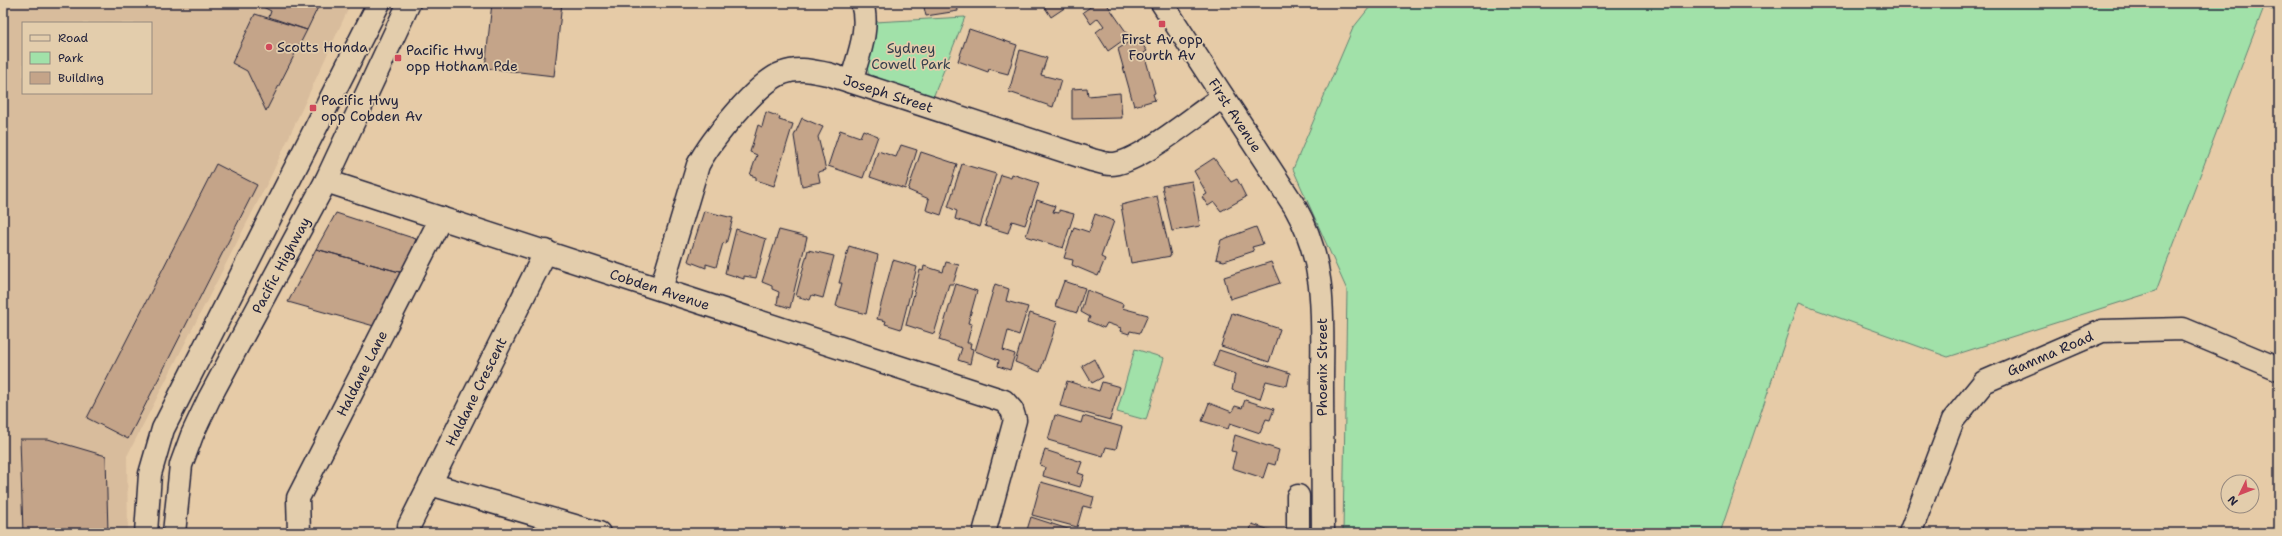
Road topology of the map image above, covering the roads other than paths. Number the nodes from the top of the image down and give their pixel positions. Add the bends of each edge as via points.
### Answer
1 (379, 3) edge
2 (409, 3) edge
3 (862, 3) edge
4 (1162, 3) edge
5 (851, 82) junction
6 (1223, 96) junction
7 (326, 181) junction
8 (1295, 207) joint
9 (441, 218) junction
10 (546, 251) junction
11 (661, 289) junction
12 (2279, 369) edge
13 (430, 484) junction
14 (1298, 496) dead end
15 (146, 533) edge
16 (174, 533) edge
17 (299, 533) edge
18 (409, 533) edge
19 (599, 533) edge
20 (984, 533) edge
21 (1298, 533) edge
22 (1323, 533) edge
23 (1910, 533) edge

1 - 15 street via 163,429 150,474
2 - 7 street, Pacific Highway
3 - 5 street via 865,30
4 - 6 street, First Avenue
5 - 6 street, Joseph Street via 1110,164 1125,161 1142,153
5 - 11 street, Joseph Street via 804,69 772,78 752,96 712,142 698,165
6 - 8 street, First Avenue
7 - 9 street, Cobden Avenue
7 - 16 street, Pacific Highway via 192,435 181,465
8 - 22 street, Phoenix Street via 1307,227 1314,247 1321,292
9 - 10 street, Cobden Avenue
9 - 17 street, Haldane Lane via 298,498
10 - 11 street, Cobden Avenue
10 - 13 street, Haldane Crescent
11 - 20 street, Cobden Avenue via 1004,401 1012,410 1014,420
12 - 23 street, Gamma Road via 2183,329 2102,331 1984,382 1953,420
13 - 18 street, Haldane Crescent via 409,526
13 - 19 street
14 - 21 street

